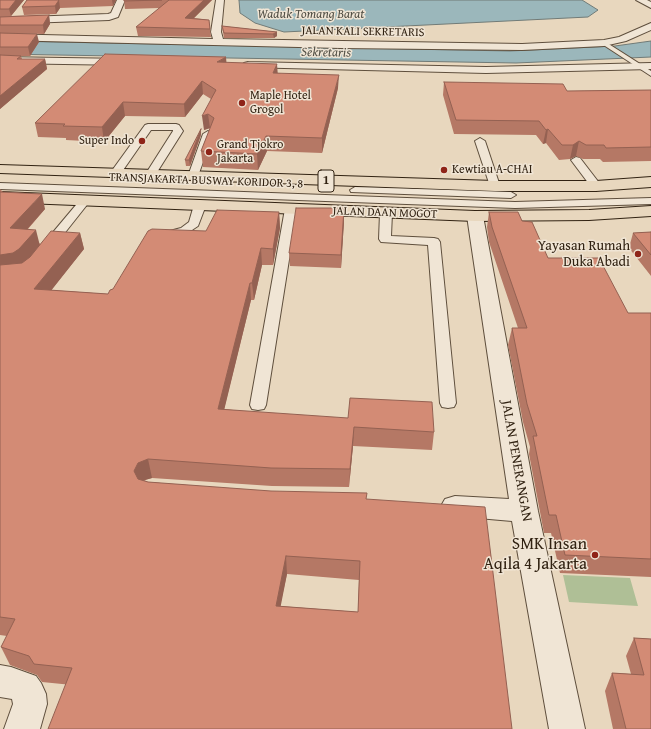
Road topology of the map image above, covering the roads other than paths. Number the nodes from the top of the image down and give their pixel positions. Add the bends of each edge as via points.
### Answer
1 (121, 0) edge
2 (220, 0) edge
3 (640, 0) edge
4 (651, 5) edge
5 (21, 11) dead end
6 (0, 21) edge
7 (14, 21) junction
8 (651, 26) edge
9 (197, 32) edge
10 (0, 37) edge
11 (181, 41) junction
12 (219, 42) junction
13 (605, 44) junction
14 (0, 60) edge
15 (136, 63) edge
16 (240, 65) edge
17 (651, 66) edge
18 (639, 67) junction
19 (651, 74) edge
20 (209, 132) edge
21 (480, 140) edge
22 (576, 160) edge
23 (0, 169) edge
24 (115, 174) junction
25 (150, 175) junction
26 (0, 176) edge
27 (193, 176) junction
28 (651, 182) edge
29 (0, 186) edge
30 (495, 186) junction
31 (596, 186) junction
32 (651, 192) edge
33 (0, 198) edge
34 (85, 201) junction
35 (651, 201) edge
36 (200, 205) junction
37 (291, 209) junction
38 (651, 211) edge
39 (386, 213) junction
40 (475, 216) junction
41 (155, 238) edge
42 (39, 258) edge
43 (448, 403) dead end
44 (258, 405) dead end
45 (429, 504) edge
46 (524, 511) junction
47 (0, 681) edge
48 (22, 729) edge
49 (567, 729) edge

1 - 7 street via 115,15 101,18
2 - 12 street via 213,25
3 - 4 street
5 - 7 street
6 - 7 street
8 - 13 street, JALAN KALI SEKRETARIS
9 - 11 street
10 - 11 street, JALAN KALI SEKRETARIS
11 - 12 street, JALAN KALI SEKRETARIS
12 - 13 street, JALAN KALI SEKRETARIS via 474,47
13 - 18 lane
14 - 15 street
16 - 18 street via 486,70
17 - 18 street
18 - 19 lane
20 - 27 lane
21 - 30 lane
22 - 31 lane
23 - 24 highway, 1
24 - 25 highway, 1
24 - 25 lane via 148,127 176,127 178,131
25 - 27 highway, 1
26 - 32 lane, TRANSJAKARTA BUSWAY KORIDOR 3, 8 via 520,195
27 - 30 highway, 1
28 - 31 highway, 1
29 - 35 lane, TRANSJAKARTA BUSWAY KORIDOR 3, 8 via 515,205
30 - 31 highway, 1
33 - 34 highway, JALAN DAAN MOGOT / 1
34 - 36 highway, JALAN DAAN MOGOT / 1
34 - 42 lane
36 - 37 highway, JALAN DAAN MOGOT / 1
36 - 41 lane via 194,224 185,230
37 - 39 highway, JALAN DAAN MOGOT / 1
37 - 44 lane
38 - 40 highway, JALAN DAAN MOGOT / 1 via 589,216
39 - 40 highway, JALAN DAAN MOGOT / 1
39 - 43 lane via 385,239 434,242
40 - 46 street, JALAN PENERANGAN
45 - 46 street
46 - 49 street, JALAN PENERANGAN
47 - 48 street via 24,687 29,694 30,704

